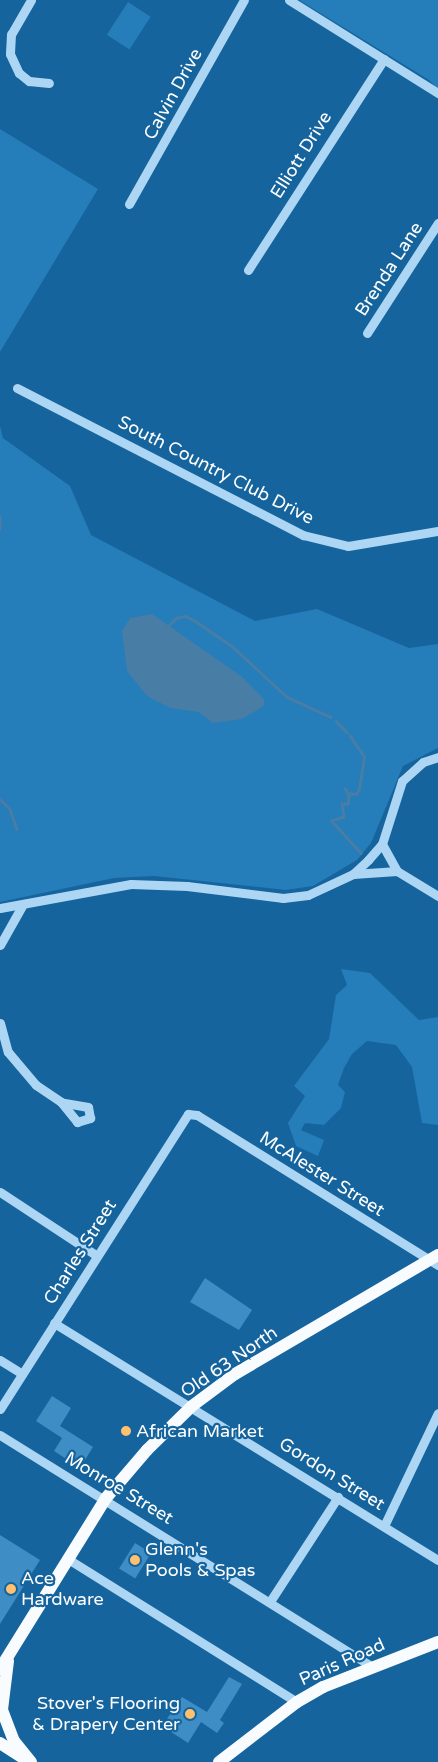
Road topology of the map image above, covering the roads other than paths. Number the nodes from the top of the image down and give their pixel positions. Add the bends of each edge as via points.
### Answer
1 (31, 0) edge
2 (244, 0) edge
3 (289, 0) edge
4 (384, 59) junction
5 (49, 83) dead end
6 (438, 93) edge
7 (129, 204) dead end
8 (438, 223) edge
9 (248, 270) dead end
10 (367, 333) dead end
11 (17, 388) dead end
12 (438, 531) edge
13 (438, 757) edge
14 (382, 844) junction
15 (397, 871) junction
16 (353, 874) junction
17 (438, 896) edge
18 (22, 906) junction
19 (0, 908) edge
20 (0, 945) edge
21 (0, 1023) edge
22 (62, 1102) dead end
23 (188, 1114) joint
24 (0, 1192) edge
25 (96, 1255) junction
26 (435, 1260) edge
27 (54, 1323) junction
28 (0, 1360) edge
29 (22, 1374) junction
30 (192, 1406) junction
31 (0, 1409) edge
32 (438, 1413) edge
33 (0, 1435) edge
34 (338, 1497) junction
35 (106, 1498) junction
36 (384, 1526) junction
37 (68, 1559) junction
38 (438, 1560) edge
39 (271, 1600) junction
40 (438, 1642) edge
41 (9, 1653) junction
42 (373, 1667) junction
43 (0, 1669) edge
44 (296, 1702) junction
45 (0, 1743) edge
46 (30, 1762) edge
47 (219, 1762) edge

1 - 5 street via 11,34 10,54 19,74 29,81
2 - 7 street, Calvin Drive
3 - 4 street
4 - 6 street
4 - 9 street, Elliott Drive
8 - 10 street, Brenda Lane
11 - 12 street, South Country Club Drive via 303,535 348,546
13 - 14 street via 423,762 402,781
14 - 15 street
14 - 16 street
15 - 16 street
15 - 17 street
16 - 18 street via 329,887 290,898 187,886 131,884
18 - 19 street
18 - 20 street
21 - 22 street via 8,1052 36,1085
23 - 25 street, Charles Street
23 - 26 street, McAlester Street via 197,1115
24 - 25 street
25 - 27 street, Charles Street
26 - 30 main road, Old 63 North via 235,1374
27 - 29 street, Charles Street
27 - 30 street, Gordon Street
28 - 29 street
29 - 31 street, Charles Street
30 - 34 street, Gordon Street
30 - 35 main road, Old 63 North via 147,1450
32 - 36 street
33 - 35 street, Monroe Street
34 - 36 street, Gordon Street
34 - 39 street
35 - 37 main road, Old 63 North
35 - 39 street, Monroe Street
36 - 38 street, Gordon Street
37 - 41 main road, Old 63 North
37 - 44 street
39 - 42 street, Monroe Street
40 - 42 main road, Paris Road
41 - 43 main road, Old 63 North
41 - 46 main road via 2,1710 14,1741
42 - 44 main road, Paris Road
44 - 47 main road, Paris Road
45 - 46 main road

